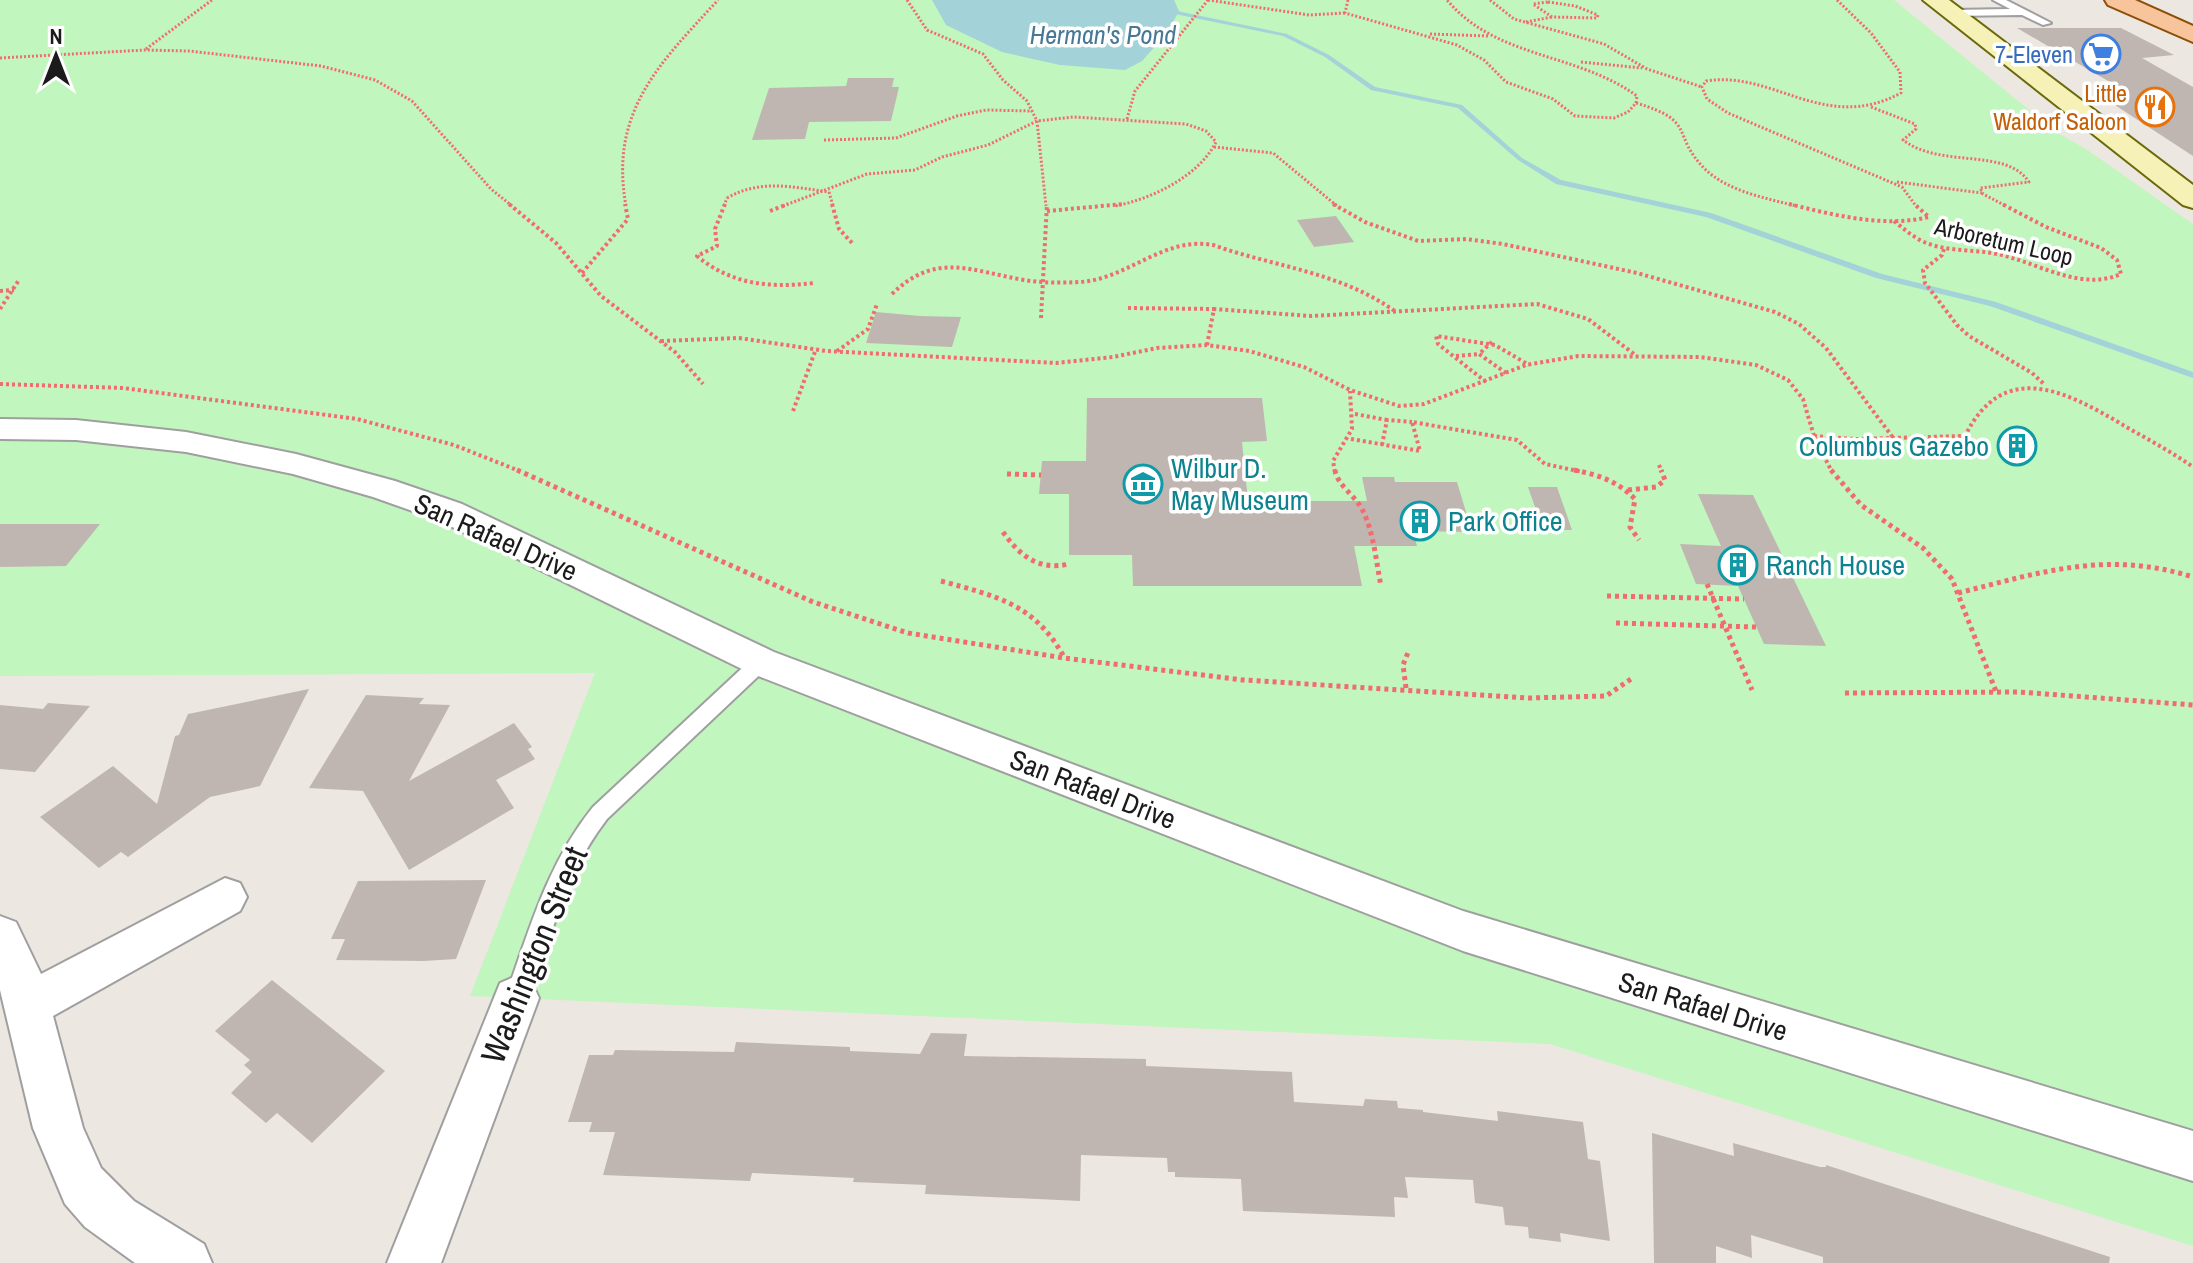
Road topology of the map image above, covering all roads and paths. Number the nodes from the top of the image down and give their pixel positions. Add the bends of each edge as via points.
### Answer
1 (212, 0) edge
2 (718, 0) edge
3 (907, 0) edge
4 (1208, 0) edge
5 (1348, 0) edge
6 (1447, 0) edge
7 (1490, 0) edge
8 (1837, 0) edge
9 (1998, 0) edge
10 (2116, 0) edge
11 (1942, 7) edge
12 (2024, 12) junction
13 (1345, 13) junction
14 (1552, 17) junction
15 (1525, 22) junction
16 (2046, 23) dead end
17 (2188, 30) edge
18 (1421, 33) junction
19 (1490, 36) junction
20 (145, 50) junction
21 (0, 58) edge
22 (1568, 62) junction
23 (1647, 69) junction
24 (1702, 87) junction
25 (1636, 103) junction
26 (1870, 107) junction
27 (1032, 111) junction
28 (1127, 119) junction
29 (1037, 121) junction
30 (824, 140) dead end
31 (1214, 147) junction
32 (1892, 182) junction
33 (1983, 194) junction
34 (2193, 199) edge
35 (770, 211) dead end
36 (1047, 211) junction
37 (1894, 221) junction
38 (853, 244) dead end
39 (1944, 249) junction
40 (582, 273) junction
41 (19, 280) dead end
42 (1044, 281) junction
43 (814, 283) dead end
44 (14, 290) junction
45 (0, 291) edge
46 (892, 294) dead end
47 (877, 304) dead end
48 (1128, 308) dead end
49 (0, 309) edge
50 (1214, 309) junction
51 (1396, 312) junction
52 (1041, 318) dead end
53 (661, 341) junction
54 (1492, 342) junction
55 (1207, 345) junction
56 (816, 349) junction
57 (836, 352) junction
58 (1479, 354) junction
59 (1635, 354) junction
60 (1456, 356) junction
61 (1529, 365) junction
62 (1506, 373) junction
63 (1486, 382) junction
64 (0, 384) edge
65 (703, 384) dead end
66 (2046, 386) junction
67 (1350, 390) junction
68 (793, 411) dead end
69 (1355, 414) junction
70 (1387, 420) junction
71 (1412, 422) junction
72 (0, 429) edge
73 (1814, 436) junction
74 (1351, 439) junction
75 (1894, 439) junction
76 (1382, 445) junction
77 (1659, 465) dead end
78 (2193, 467) edge
79 (1007, 474) dead end
80 (1041, 475) dead end
81 (1627, 490) junction
82 (1003, 532) dead end
83 (1639, 540) dead end
84 (1069, 564) dead end
85 (2193, 577) edge
86 (941, 581) dead end
87 (1707, 584) dead end
88 (1381, 586) dead end
89 (1958, 593) junction
90 (1607, 596) dead end
91 (1713, 598) junction
92 (1744, 599) dead end
93 (1616, 623) dead end
94 (1725, 626) junction
95 (1756, 627) dead end
96 (1409, 650) dead end
97 (1064, 658) junction
98 (761, 662) junction
99 (1634, 677) dead end
100 (1406, 688) junction
101 (1752, 690) dead end
102 (1845, 693) dead end
103 (1997, 694) junction
104 (2193, 705) edge
105 (225, 897) dead end
106 (0, 936) edge
107 (516, 998) joint
108 (27, 1006) junction
109 (2193, 1156) edge
110 (185, 1263) edge
111 (414, 1263) edge

1 - 20 path
2 - 40 path via 664,56 640,93 627,125 620,167 628,219
3 - 27 path via 927,30 983,54
4 - 13 path via 1309,15
4 - 28 path via 1135,91
5 - 13 path
6 - 19 path, Arboretum Loop via 1455,13
7 - 15 path
8 - 26 path via 1900,72 1901,93
9 - 12 lane
10 - 17 main road
11 - 12 lane
11 - 34 main road
12 - 16 lane
13 - 18 path
14 - 14 path via 1587,19 1598,15 1562,1 1533,4
14 - 15 path
15 - 23 path via 1604,44
18 - 19 path
18 - 25 path via 1457,45 1484,60 1506,82 1553,99 1575,116 1614,118
19 - 22 path, Arboretum Loop
20 - 21 path
20 - 40 path via 253,57 375,80 412,101 491,189 556,243
22 - 23 path
22 - 25 path, Arboretum Loop via 1614,78 1637,96
23 - 24 path
24 - 26 path via 1706,81 1739,79 1814,102
24 - 32 path via 1707,99 1728,113
25 - 37 path, Arboretum Loop via 1677,121 1692,156 1711,175 1752,194 1831,214
26 - 33 path, Arboretum Loop via 1915,124 1903,140 1912,151 1932,158 2013,165 2029,182 1980,188
27 - 29 path
27 - 30 path via 986,110 896,138
28 - 29 path
28 - 31 path via 1186,124 1206,131 1216,142
29 - 35 path via 988,145 915,170 867,174
29 - 36 path
31 - 36 path via 1190,174 1123,204
31 - 75 path via 1273,153 1328,201 1365,222 1418,241 1503,244 1637,273 1775,312 1799,324 1826,348
32 - 33 path
32 - 37 path via 1929,217
33 - 39 path, Arboretum Loop via 2101,248 2117,260 2121,274 2091,279 2005,255
36 - 42 path
37 - 39 path, Arboretum Loop via 1922,242
38 - 43 path, bridge via 839,229 829,192 765,185 739,189 727,198 715,229 717,246 697,256 720,275 752,285
39 - 66 path, Arboretum Loop via 1923,270 1925,283 1969,336
40 - 53 path via 601,296
41 - 44 path
42 - 46 path via 940,266 917,271
42 - 51 path via 1094,280 1179,247 1210,244 1366,290
42 - 52 path
44 - 45 path
44 - 49 path
47 - 57 path via 868,329
48 - 50 path
50 - 51 path via 1311,316
50 - 55 path
51 - 59 path via 1537,304 1588,319
53 - 56 path via 739,338
53 - 65 path
54 - 58 path
54 - 60 path via 1436,336 1438,344
54 - 61 path
55 - 57 path via 1056,363
55 - 67 path via 1304,367
56 - 57 path
56 - 68 path
58 - 60 path
58 - 62 path
59 - 61 path
59 - 73 path via 1756,365 1788,380 1803,399
60 - 63 path
61 - 62 path
62 - 63 path
63 - 67 path via 1424,404 1399,406
64 - 97 path via 123,388 357,419 454,445 558,486 813,602 908,633
66 - 75 path via 2023,387 1992,401 1965,436
66 - 78 path, Arboretum Loop
67 - 69 path
69 - 70 path
69 - 74 path
70 - 71 path
70 - 76 path
71 - 76 path via 1420,451
71 - 81 path via 1517,440 1545,464 1598,475
72 - 98 street, San Rafael Drive via 76,430 186,442 384,489 450,512
73 - 75 path
73 - 89 path via 1828,467 1861,505 1923,548
74 - 76 path
74 - 88 path via 1333,461 1336,478 1353,491 1364,510
77 - 81 path via 1665,480 1656,487
79 - 80 path
81 - 83 path via 1635,499 1630,527
82 - 84 path via 1030,563
85 - 89 path via 2146,564 2100,563
86 - 97 path via 1005,598 1054,635
87 - 91 path
89 - 103 path
90 - 91 path
91 - 92 path
91 - 94 path
93 - 94 path
94 - 95 path
94 - 101 path
96 - 100 path via 1403,665
97 - 100 path via 1243,680
98 - 107 lane, Washington Street via 579,837
98 - 109 street, San Rafael Drive via 1463,931
99 - 100 path via 1606,696 1529,698
102 - 103 path
103 - 104 path
105 - 108 street
106 - 108 street
107 - 111 street, Washington Street
108 - 110 street via 58,1126 84,1187 127,1228

